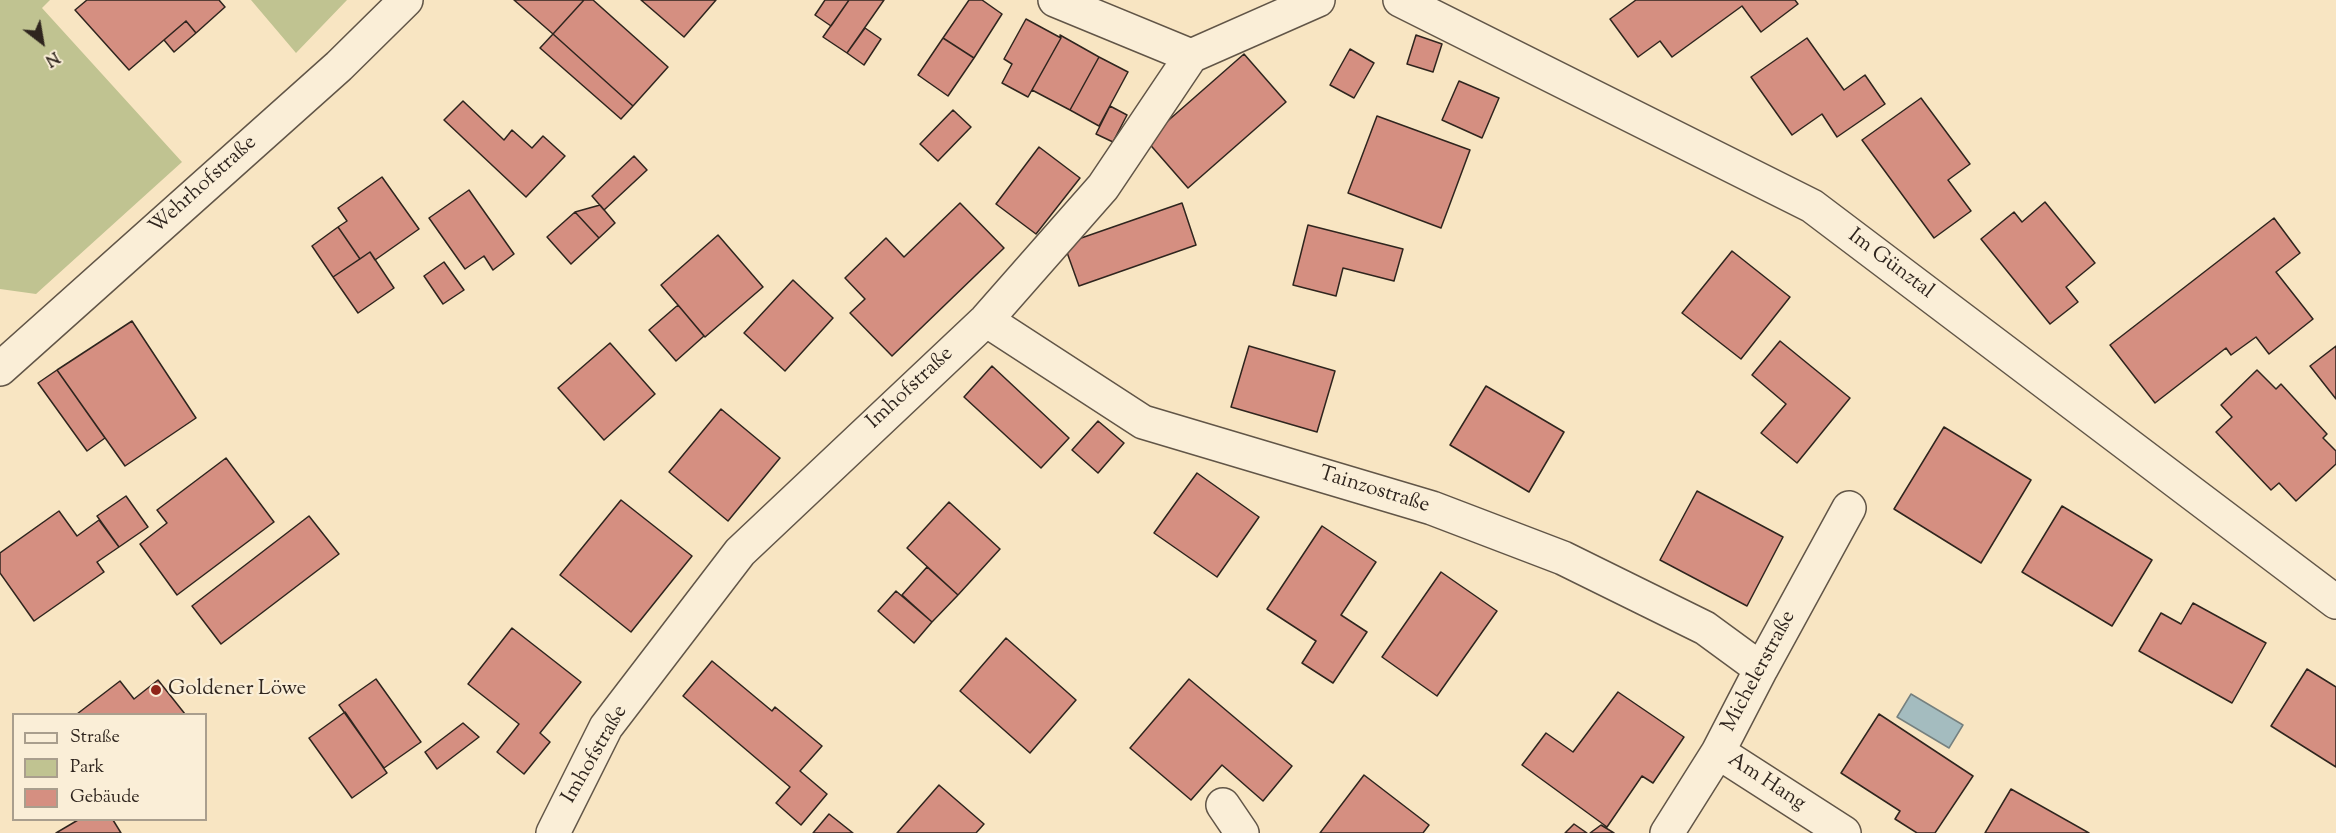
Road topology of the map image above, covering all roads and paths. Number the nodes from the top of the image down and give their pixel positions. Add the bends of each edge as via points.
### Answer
1 (406, 0) edge
2 (1055, 0) edge
3 (1318, 0) edge
4 (1400, 0) edge
5 (1191, 56) junction
6 (986, 320) junction
7 (0, 369) edge
8 (1848, 508) dead end
9 (2336, 602) edge
10 (1761, 669) junction
11 (1718, 752) junction
12 (1223, 805) dead end
13 (553, 833) edge
14 (1242, 833) edge
15 (1667, 833) edge
16 (1844, 833) edge

1 - 7 street, Wehrhofstraße via 339,66
2 - 5 street
3 - 5 street
4 - 9 street, Im Günztal via 1812,206
5 - 6 street, Imhofstraße via 1103,187
6 - 10 street, Tainzostraße via 1143,422 1432,508 1563,558 1705,628
6 - 13 street, Imhofstraße via 740,552 606,727
8 - 10 street, Michelerstraße
10 - 11 street, Michelerstraße
11 - 15 street, Michelerstraße
11 - 16 street, Am Hang
12 - 14 street

